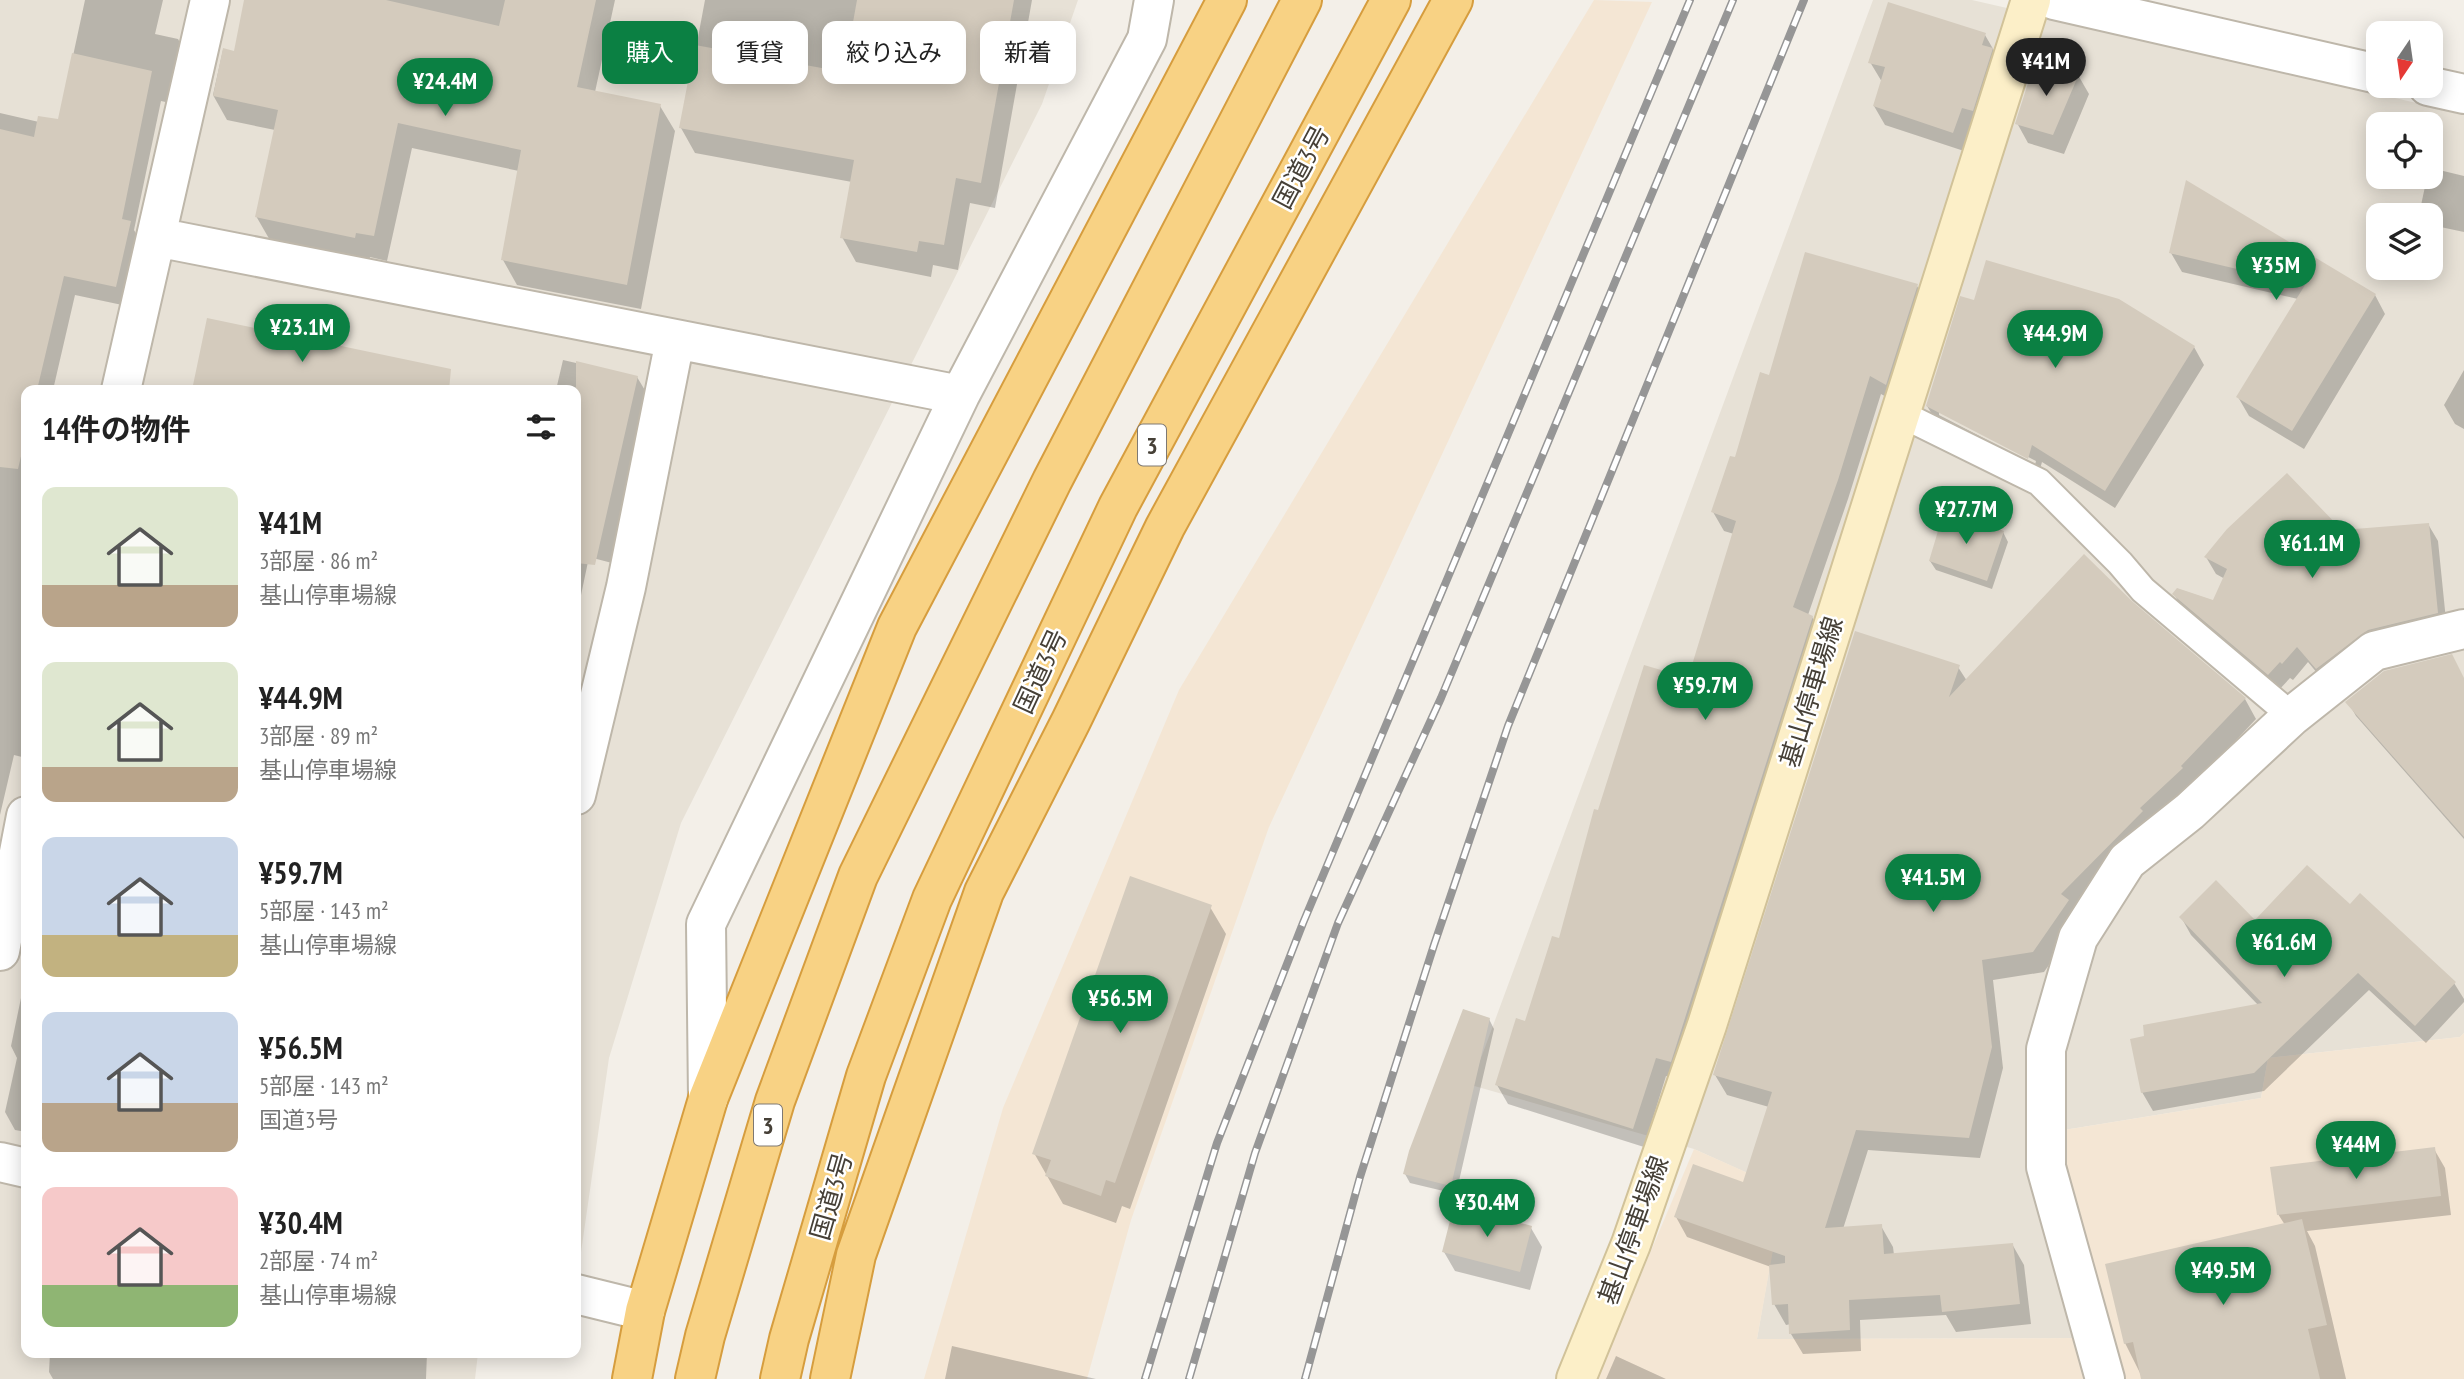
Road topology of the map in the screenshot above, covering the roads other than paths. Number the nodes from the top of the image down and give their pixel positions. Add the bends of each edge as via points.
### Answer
1 (210, 0) edge
2 (1154, 0) edge
3 (1227, 0) edge
4 (1302, 0) edge
5 (1391, 0) edge
6 (1453, 0) edge
7 (2031, 0) edge
8 (2054, 0) edge
9 (2366, 71) edge
10 (2443, 89) edge
11 (2464, 94) edge
12 (156, 237) junction
13 (675, 340) junction
14 (122, 385) edge
15 (960, 395) junction
16 (1899, 413) junction
17 (2464, 629) edge
18 (2292, 716) junction
19 (581, 774) edge
20 (21, 842) edge
21 (0, 951) edge
22 (708, 1098) junction
23 (0, 1162) edge
24 (21, 1167) edge
25 (581, 1295) edge
26 (645, 1311) junction
27 (632, 1379) edge
28 (695, 1379) edge
29 (780, 1379) edge
30 (830, 1379) edge
31 (1576, 1379) edge
32 (2105, 1379) edge

1 - 12 street
2 - 15 street via 1147,39
3 - 22 highway via 897,627
4 - 28 highway, 3 via 1052,481 858,876 775,1101
5 - 29 highway, 国道3号 / 3 via 1118,508 932,899 866,1076
6 - 30 highway via 1165,527 984,892 856,1255
7 - 16 main road, 基山停車場線
8 - 9 street
10 - 11 street
12 - 13 street
12 - 14 street
13 - 15 street
13 - 19 street via 626,587
15 - 22 street via 706,924
16 - 18 lane via 2039,482 2143,590
16 - 31 main road, 基山停車場線 via 1707,1025 1631,1244
17 - 18 street via 2374,651
18 - 32 street via 2190,811 2127,861 2078,938 2046,1049 2046,1167
20 - 21 street
22 - 26 highway
23 - 24 street
25 - 26 street
26 - 27 highway

